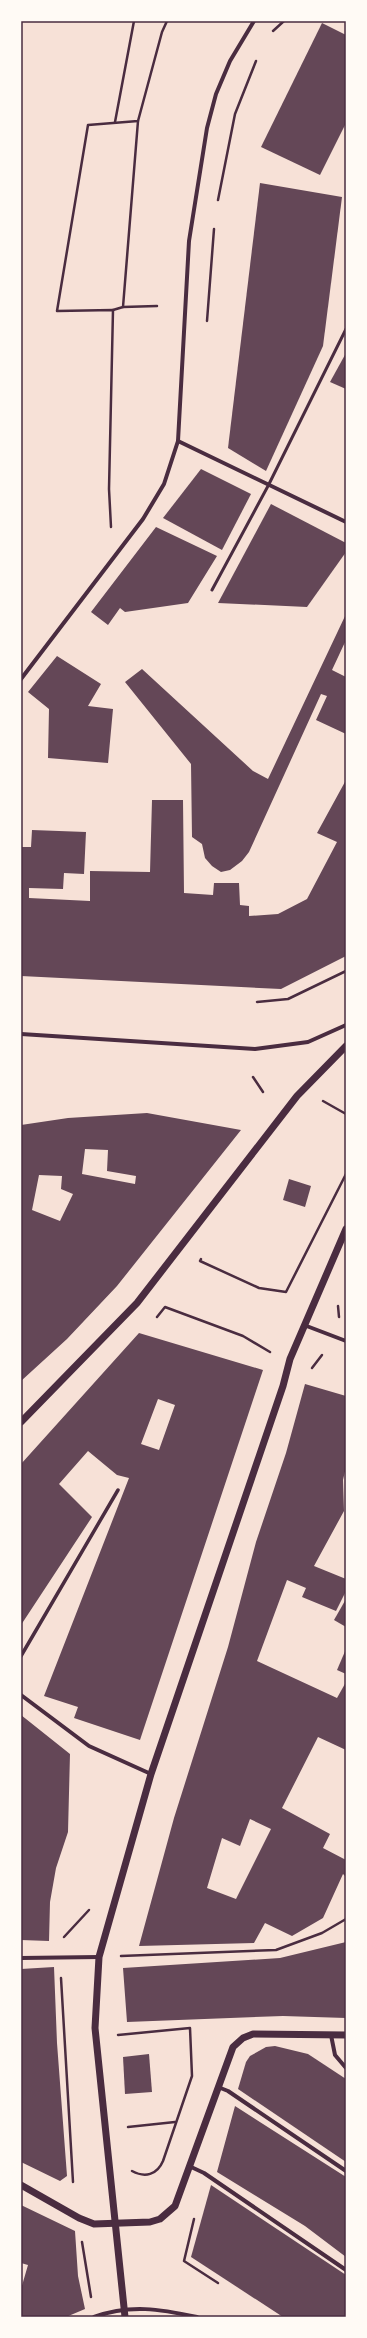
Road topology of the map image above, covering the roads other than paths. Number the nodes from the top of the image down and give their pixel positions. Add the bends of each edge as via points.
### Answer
1 (254, 21) edge
2 (346, 329) edge
3 (178, 441) junction
4 (268, 486) junction
5 (346, 522) edge
6 (212, 590) dead end
7 (21, 679) edge
8 (346, 1025) edge
9 (21, 1034) edge
10 (346, 1046) edge
11 (346, 1229) edge
12 (304, 1326) junction
13 (346, 1341) edge
14 (21, 1422) edge
15 (118, 1490) dead end
16 (21, 1656) edge
17 (21, 1695) edge
18 (151, 1774) junction
19 (99, 1957) junction
20 (21, 1958) edge
21 (331, 2035) junction
22 (346, 2035) edge
23 (346, 2068) edge
24 (217, 2087) junction
25 (189, 2166) junction
26 (346, 2171) edge
27 (21, 2185) edge
28 (115, 2224) junction
29 (346, 2270) edge
30 (124, 2309) junction
31 (94, 2317) edge
32 (125, 2317) edge
33 (197, 2317) edge

1 - 3 street via 230,61 216,94 206,128 188,241
2 - 4 lane
3 - 4 street
3 - 7 street via 164,484 143,520
4 - 5 street
4 - 6 lane
8 - 9 street via 308,1042 255,1049
10 - 14 street via 297,1096 119,1324
11 - 12 street
12 - 13 street
12 - 18 street via 290,1359
15 - 16 street
17 - 18 street via 89,1746
18 - 19 street
19 - 20 street
19 - 28 street via 95,2028
21 - 22 street
21 - 23 street via 334,2055
21 - 24 street via 253,2034 243,2038 233,2046
24 - 25 street
24 - 26 street
25 - 28 street via 175,2206 169,2214 150,2222
25 - 29 street via 204,2173
27 - 28 street via 86,2221 94,2224
28 - 30 street
30 - 31 street
30 - 32 street
30 - 33 street via 160,2309

